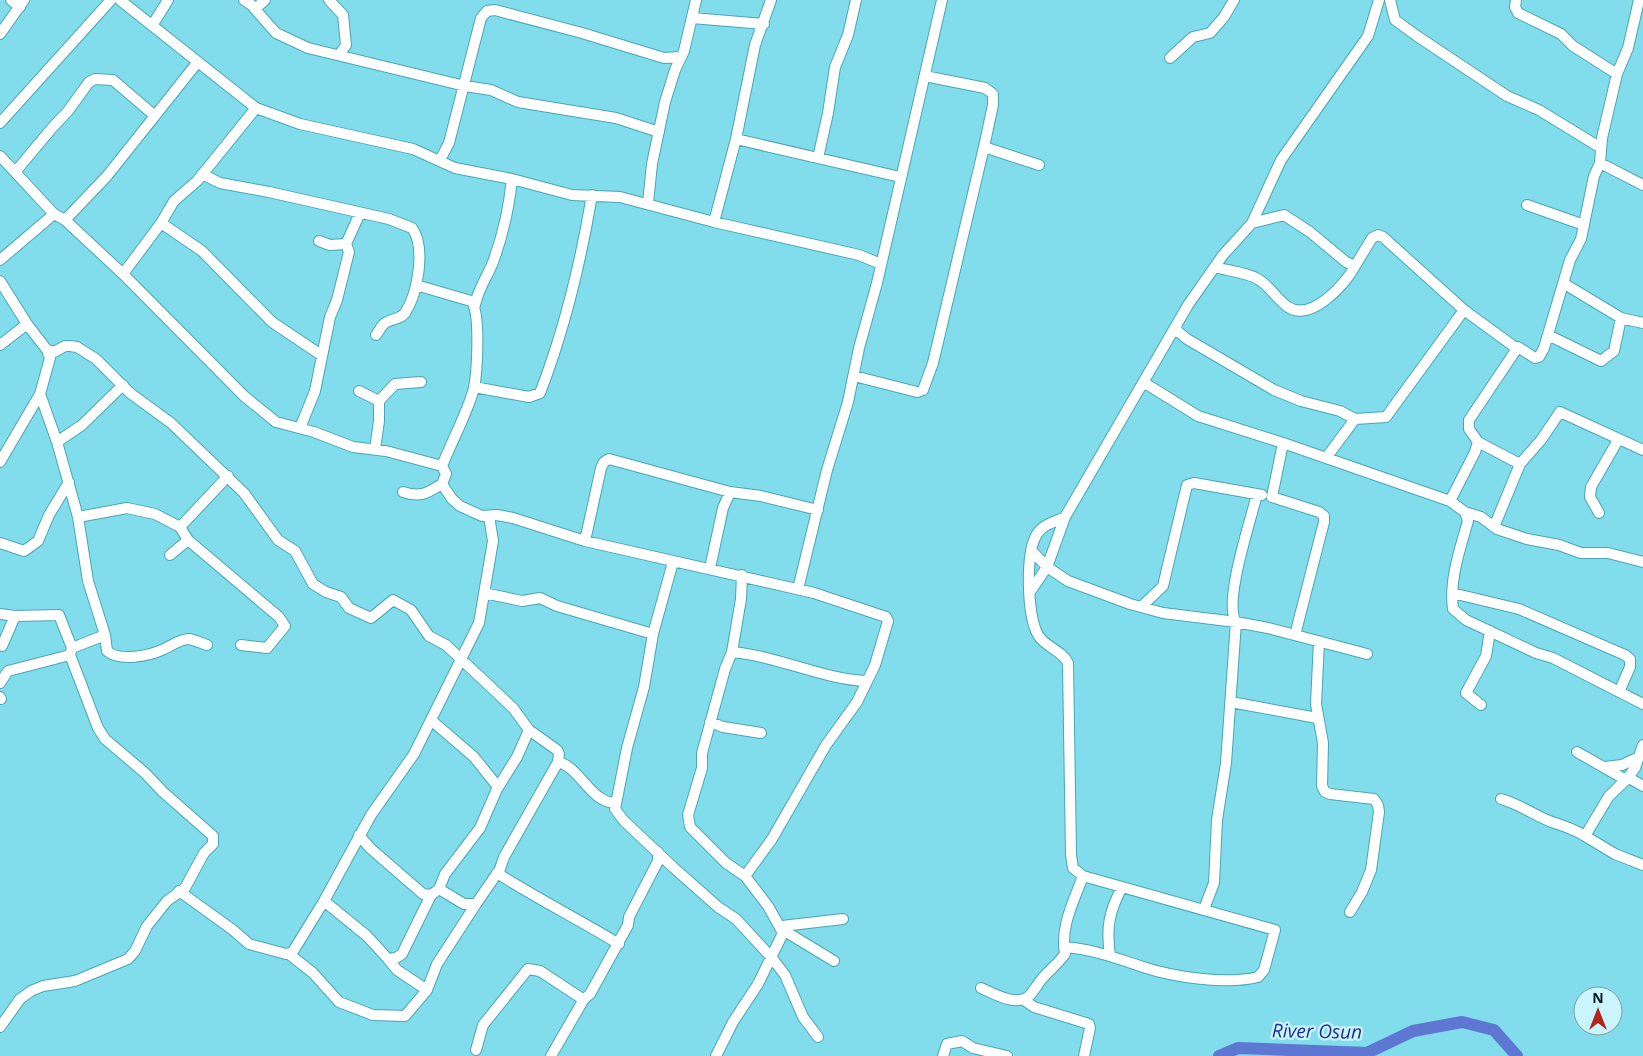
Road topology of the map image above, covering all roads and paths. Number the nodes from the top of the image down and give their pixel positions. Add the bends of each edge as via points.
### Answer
1 (11, 0) edge
2 (111, 0) edge
3 (120, 0) edge
4 (168, 0) edge
5 (244, 0) edge
6 (265, 0) edge
7 (329, 0) edge
8 (486, 0) edge
9 (696, 0) edge
10 (771, 0) edge
11 (856, 0) edge
12 (942, 0) edge
13 (1234, 0) edge
14 (1379, 0) edge
15 (1390, 0) edge
16 (1505, 0) edge
17 (1639, 0) edge
18 (22, 3) edge
19 (1515, 4) edge
20 (254, 8) junction
21 (484, 13) junction
22 (692, 18) junction
23 (152, 24) junction
24 (764, 24) junction
25 (0, 34) edge
26 (339, 55) junction
27 (680, 57) junction
28 (1170, 58) dead end
29 (198, 63) junction
30 (1617, 74) junction
31 (925, 76) junction
32 (465, 86) junction
33 (256, 108) junction
34 (155, 116) junction
35 (0, 123) edge
36 (659, 132) junction
37 (736, 139) junction
38 (984, 147) junction
39 (1601, 148) junction
40 (0, 156) edge
41 (818, 158) junction
42 (440, 160) junction
43 (1600, 163) junction
44 (1039, 164) dead end
45 (16, 172) junction
46 (202, 174) junction
47 (900, 178) junction
48 (512, 179) junction
49 (1643, 185) edge
50 (592, 195) junction
51 (648, 203) junction
52 (1527, 205) dead end
53 (360, 213) junction
54 (54, 214) junction
55 (65, 220) junction
56 (714, 222) junction
57 (162, 223) junction
58 (1252, 223) junction
59 (1584, 225) junction
60 (319, 242) dead end
61 (346, 244) junction
62 (0, 260) edge
63 (881, 264) junction
64 (1355, 266) junction
65 (1215, 267) junction
66 (123, 274) junction
67 (0, 281) edge
68 (1563, 283) junction
69 (416, 285) junction
70 (475, 305) junction
71 (1464, 310) junction
72 (1621, 318) junction
73 (1643, 323) edge
74 (27, 324) junction
75 (1175, 329) junction
76 (376, 335) dead end
77 (1548, 335) junction
78 (0, 345) edge
79 (1518, 347) junction
80 (49, 352) junction
81 (321, 355) junction
82 (854, 376) junction
83 (421, 382) dead end
84 (1143, 382) junction
85 (123, 385) junction
86 (474, 388) junction
87 (359, 391) dead end
88 (40, 394) junction
89 (379, 401) junction
90 (1356, 419) junction
91 (300, 428) junction
92 (1618, 440) junction
93 (57, 442) junction
94 (1478, 442) junction
95 (1284, 443) junction
96 (375, 449) junction
97 (1643, 450) edge
98 (1326, 458) junction
99 (0, 462) edge
100 (1520, 464) junction
101 (442, 466) junction
102 (228, 476) junction
103 (69, 482) junction
104 (442, 484) junction
105 (403, 492) dead end
106 (730, 492) junction
107 (1257, 494) junction
108 (1272, 497) junction
109 (1450, 501) junction
110 (818, 510) junction
111 (1465, 512) junction
112 (1600, 513) dead end
113 (489, 516) junction
114 (78, 517) junction
115 (1066, 517) junction
116 (180, 527) junction
117 (1494, 527) junction
118 (188, 540) junction
119 (585, 541) junction
120 (0, 543) edge
121 (1031, 550) junction
122 (170, 555) dead end
123 (673, 562) junction
124 (1643, 562) edge
125 (1048, 567) junction
126 (710, 568) junction
127 (742, 575) junction
128 (798, 589) junction
129 (1029, 592) junction
130 (484, 593) junction
131 (1452, 593) junction
132 (1141, 607) junction
133 (0, 614) edge
134 (14, 616) junction
135 (1236, 622) junction
136 (1490, 631) junction
137 (653, 634) junction
138 (105, 635) junction
139 (1295, 635) junction
140 (1320, 641) junction
141 (207, 645) dead end
142 (241, 645) dead end
143 (2, 646) dead end
144 (71, 652) junction
145 (732, 652) junction
146 (1367, 654) dead end
147 (462, 660) junction
148 (867, 681) junction
149 (0, 683) edge
150 (1618, 692) junction
151 (1231, 702) junction
152 (1643, 704) edge
153 (1481, 705) dead end
154 (1317, 718) junction
155 (431, 720) junction
156 (710, 722) junction
157 (529, 730) junction
158 (761, 733) dead end
159 (1643, 745) edge
160 (1577, 752) dead end
161 (1639, 757) junction
162 (558, 762) junction
163 (1605, 767) junction
164 (1628, 779) junction
165 (1643, 786) edge
166 (498, 787) junction
167 (1501, 799) dead end
168 (615, 803) junction
169 (359, 835) junction
170 (1585, 836) junction
171 (658, 852) junction
172 (1643, 865) edge
173 (496, 873) junction
174 (745, 876) junction
175 (1083, 876) junction
176 (1122, 886) junction
177 (179, 891) junction
178 (435, 892) junction
179 (324, 901) junction
180 (476, 904) junction
181 (1204, 909) junction
182 (1350, 912) dead end
183 (842, 919) dead end
184 (782, 928) junction
185 (618, 944) junction
186 (1064, 947) junction
187 (289, 954) junction
188 (1110, 956) junction
189 (772, 958) junction
190 (388, 959) junction
191 (834, 962) dead end
192 (981, 988) dead end
193 (426, 990) junction
194 (584, 999) junction
195 (1024, 1000) junction
196 (0, 1027) edge
197 (818, 1038) dead end
198 (476, 1050) dead end
199 (551, 1056) edge
200 (716, 1056) edge
201 (942, 1056) edge
202 (1007, 1056) edge
203 (1084, 1056) edge

1 - 18 street
2 - 35 street
3 - 23 street
4 - 23 street
5 - 20 street
6 - 20 street
7 - 26 street via 343,15 346,45
8 - 21 street
9 - 22 street
10 - 24 street
11 - 41 street via 848,35 835,67
12 - 31 street
13 - 28 street via 1210,33 1193,37
14 - 58 street via 1368,36 1280,160
15 - 39 street via 1395,20 1417,36 1507,96 1539,110
16 - 19 street
17 - 30 street via 1628,48
18 - 25 street
19 - 30 street via 1518,13 1561,34 1573,46
20 - 26 street via 276,33 308,48
21 - 27 street via 495,10 664,58
21 - 32 street
22 - 24 street
22 - 27 street
23 - 29 street
24 - 37 street via 754,50
26 - 32 street
27 - 36 street
29 - 33 street
29 - 34 street
30 - 39 street
31 - 38 street via 985,88 993,94
31 - 47 street
32 - 36 street via 491,90 518,102 616,118
32 - 42 street via 449,143
33 - 42 street via 300,124 413,149
33 - 46 street
34 - 45 street via 113,80 95,79 89,82
34 - 55 street via 107,176
36 - 51 street
37 - 41 street
37 - 56 street
38 - 44 street
38 - 82 street via 933,363 923,390 917,392
39 - 43 street
40 - 45 street
41 - 47 street
42 - 48 street via 455,168
43 - 49 street
43 - 59 street via 1594,176
45 - 54 street
46 - 53 street via 220,184
46 - 57 street via 174,201
47 - 63 street
48 - 50 street via 572,195
48 - 70 street via 508,219 493,263 479,287
50 - 51 street
50 - 86 street via 559,340 540,393 530,397
51 - 56 street
52 - 59 street
53 - 61 street
53 - 69 street via 401,222 412,228 418,242 420,262
54 - 55 street
54 - 62 street
55 - 66 street
56 - 63 street via 860,254
57 - 66 street
57 - 81 street via 202,251 272,322
58 - 64 street via 1284,215
58 - 65 street
59 - 68 street
60 - 61 street
61 - 81 street via 349,252
63 - 82 street
64 - 65 street via 1337,290 1309,310 1302,311 1288,307 1255,277
64 - 71 street via 1372,238 1384,236
65 - 75 street
66 - 91 street via 244,396 276,422
67 - 74 street
68 - 72 street
68 - 77 street
69 - 70 street via 471,301
69 - 76 street via 406,312 399,319 386,322
70 - 86 street
71 - 79 street
71 - 90 street via 1386,417
72 - 73 street
72 - 77 street via 1614,351 1601,361
74 - 78 street
74 - 80 street
75 - 84 street
75 - 90 street via 1274,390
77 - 79 street via 1538,357
79 - 94 street via 1469,420 1469,429
80 - 85 street via 65,346 77,347 96,359
80 - 88 street via 50,363
81 - 91 street via 315,391
82 - 110 street
83 - 89 street via 395,384
84 - 95 street via 1198,416
84 - 115 street
85 - 93 street via 82,425
85 - 102 street via 171,423
86 - 101 street
87 - 89 street
88 - 93 street
88 - 99 street
89 - 96 street
90 - 98 street
91 - 96 street via 353,447
92 - 97 street
92 - 100 street via 1560,412
92 - 112 street via 1591,488 1590,497
93 - 103 street
94 - 100 street
94 - 109 street
95 - 98 street
95 - 108 street
96 - 101 street
98 - 109 street
100 - 117 street
101 - 104 street via 446,474
102 - 116 street
102 - 147 street via 278,540 295,551 313,584 341,596 350,608 371,618 393,600 411,610 430,636
103 - 114 street
103 - 120 street via 38,540 24,551
104 - 105 street via 416,496
104 - 113 street via 460,506
106 - 110 street
106 - 119 street via 607,460 601,468
106 - 126 street via 723,508
107 - 108 street
107 - 132 street via 1194,483 1187,485 1163,586
107 - 135 street via 1236,578 1232,614
108 - 139 street via 1307,507 1324,516
109 - 111 street
110 - 128 street
111 - 117 street via 1481,517
111 - 131 street via 1468,520 1452,578
113 - 119 street via 514,518
113 - 130 street via 493,541
114 - 116 street via 128,508 155,514
114 - 138 street via 88,581
115 - 121 street via 1043,526
115 - 125 street
116 - 118 street
117 - 124 street via 1581,553 1615,554
118 - 122 street
118 - 142 street via 279,617 285,626 267,648
119 - 123 street
121 - 125 street
121 - 129 street
123 - 126 street
123 - 137 street
125 - 129 street
125 - 132 street via 1068,581
126 - 127 street
127 - 128 street
127 - 145 street
128 - 148 street via 886,617 884,639
129 - 175 street via 1030,608 1039,636 1045,646 1061,654 1068,663 1070,855 1073,868
130 - 137 street via 522,601 540,598
130 - 147 street via 479,623
131 - 136 street via 1453,609 1458,616
131 - 150 street via 1520,609 1626,655 1630,659 1630,667
132 - 135 street via 1200,619
133 - 134 street
134 - 143 street
134 - 144 street via 59,615
135 - 139 street
135 - 151 street
136 - 150 street
136 - 153 street via 1486,656 1466,693
137 - 168 street via 644,687
138 - 141 street via 107,651 125,657 155,653 181,640
138 - 144 street
139 - 140 street
140 - 146 street
140 - 154 street
144 - 149 street via 8,671
144 - 177 street via 98,728 105,739 213,836 213,844 204,853 185,888
145 - 148 street
145 - 156 street
147 - 155 street
147 - 157 street via 513,708
148 - 174 street via 858,702 826,745 786,818
150 - 152 street
151 - 154 street
151 - 181 street via 1214,883
154 - 182 street via 1323,743 1322,786 1325,792 1374,799 1378,805 1371,870
155 - 166 street via 474,756
155 - 169 street via 414,754
156 - 158 street
156 - 174 street via 688,822 713,851
157 - 162 street via 557,750
157 - 166 street
159 - 161 street
160 - 163 street
161 - 163 street via 1622,765
161 - 164 street
162 - 168 street via 571,768 605,800
162 - 173 street
163 - 164 street
164 - 165 street
164 - 170 street via 1608,796
166 - 178 street via 480,828
167 - 170 street
168 - 171 street via 615,809 624,821
169 - 178 street via 423,894
169 - 179 street
170 - 172 street via 1615,854
171 - 185 street via 658,861
171 - 189 street via 718,908 736,919
173 - 180 street
173 - 185 street
174 - 184 street
175 - 176 street
175 - 186 street via 1065,923
176 - 181 street
176 - 188 street via 1111,909 1107,935
177 - 187 street via 249,944
177 - 196 street via 147,926 128,959 74,982 30,991 20,999
178 - 180 street via 464,904
178 - 190 street via 402,954
179 - 187 street
179 - 190 street
180 - 193 street via 437,964
181 - 188 street via 1275,930 1264,970 1258,977 1243,981 1178,975
183 - 184 street
184 - 189 street
184 - 191 street
185 - 194 street
186 - 188 street
186 - 195 street via 1065,954
187 - 193 street via 313,973 339,1002 373,1015 406,1016
189 - 197 street via 785,975 803,1017
189 - 200 street
190 - 193 street via 397,970
192 - 195 street via 1011,1000
194 - 198 street via 540,971 528,969 483,1025
194 - 199 street
195 - 203 street via 1034,1007 1089,1024
201 - 202 street via 947,1044 962,1041 973,1048

